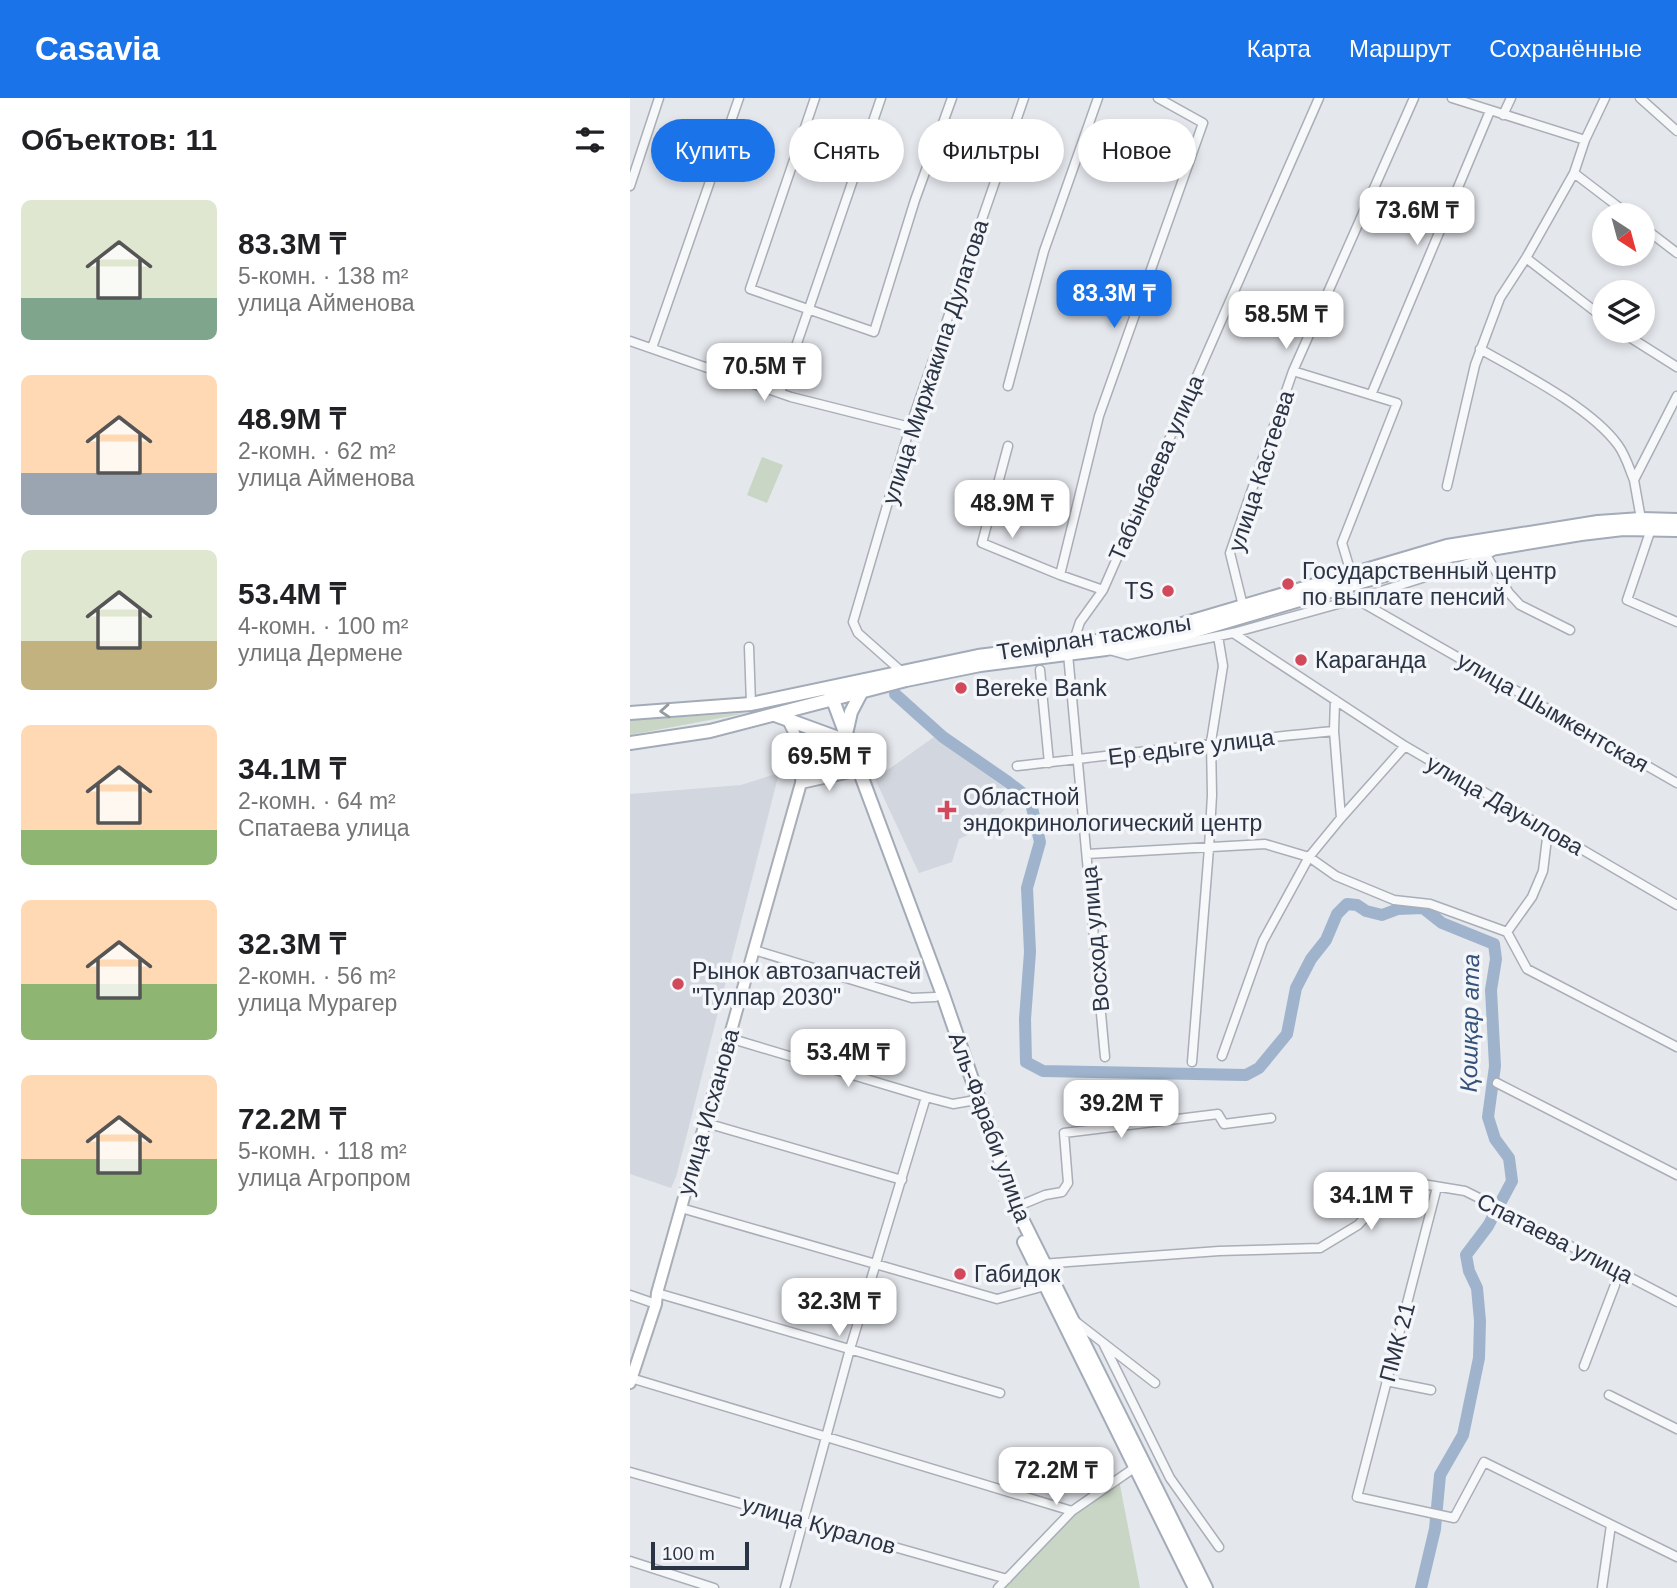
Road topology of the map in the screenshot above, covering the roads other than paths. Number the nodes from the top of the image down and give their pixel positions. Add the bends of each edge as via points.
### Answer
1 (659, 98) edge
2 (739, 98) edge
3 (815, 98) edge
4 (881, 98) edge
5 (952, 98) edge
6 (1024, 98) edge
7 (1098, 98) edge
8 (1158, 98) edge
9 (1319, 98) edge
10 (1414, 98) edge
11 (1452, 98) edge
12 (1511, 98) edge
13 (1605, 98) edge
14 (1640, 98) edge
15 (1490, 111) junction
16 (1503, 115) junction
17 (1677, 131) edge
18 (1585, 140) junction
19 (1574, 173) junction
20 (630, 186) edge
21 (1613, 203) edge
22 (1656, 237) edge
23 (1677, 253) edge
24 (1526, 258) junction
25 (1592, 309) edge
26 (809, 310) junction
27 (630, 341) edge
28 (1638, 343) edge
29 (652, 348) junction
30 (1480, 349) junction
31 (1677, 368) edge
32 (1293, 371) junction
33 (1008, 386) dead end
34 (780, 393) junction
35 (1371, 395) junction
36 (1677, 396) edge
37 (910, 428) junction
38 (1008, 446) dead end
39 (1634, 480) junction
40 (1447, 486) dead end
41 (1641, 519) junction
42 (1677, 520) edge
43 (1651, 529) junction
44 (1677, 530) edge
45 (1503, 545) junction
46 (1486, 555) junction
47 (1352, 573) junction
48 (1060, 575) junction
49 (1103, 590) junction
50 (1356, 599) junction
51 (1245, 612) junction
52 (1677, 622) edge
53 (1570, 631) dead end
54 (1233, 633) junction
55 (1218, 636) junction
56 (749, 647) dead end
57 (1071, 648) junction
58 (1106, 649) junction
59 (1040, 670) dead end
60 (901, 671) junction
61 (862, 691) junction
62 (826, 695) junction
63 (1335, 701) junction
64 (751, 704) junction
65 (702, 709) junction
66 (630, 713) edge
67 (775, 715) junction
68 (788, 720) junction
69 (1334, 731) junction
70 (705, 732) junction
71 (842, 736) junction
72 (630, 743) edge
73 (1211, 743) junction
74 (1405, 746) junction
75 (1077, 761) junction
76 (1049, 763) junction
77 (1017, 766) dead end
78 (850, 772) junction
79 (801, 783) junction
80 (1677, 783) edge
81 (1340, 817) junction
82 (1548, 830) junction
83 (1209, 848) junction
84 (1087, 854) junction
85 (1309, 857) junction
86 (1677, 905) edge
87 (1507, 933) junction
88 (754, 950) junction
89 (935, 998) junction
90 (729, 1038) junction
91 (1677, 1047) edge
92 (1222, 1056) dead end
93 (1105, 1057) dead end
94 (1192, 1062) dead end
95 (1497, 1083) dead end
96 (926, 1097) junction
97 (970, 1101) junction
98 (1271, 1118) dead end
99 (706, 1123) junction
100 (1677, 1175) edge
101 (902, 1181) junction
102 (1437, 1187) junction
103 (1016, 1207) junction
104 (681, 1208) junction
105 (1039, 1264) junction
106 (877, 1265) junction
107 (1615, 1268) junction
108 (1045, 1286) junction
109 (630, 1295) edge
110 (656, 1298) junction
111 (1677, 1302) edge
112 (1070, 1317) junction
113 (1104, 1345) junction
114 (850, 1349) junction
115 (1584, 1366) dead end
116 (631, 1380) edge
117 (1386, 1381) junction
118 (1155, 1383) dead end
119 (1432, 1390) dead end
120 (1000, 1392) dead end
121 (1609, 1395) dead end
122 (1677, 1429) edge
123 (827, 1437) junction
124 (1138, 1465) junction
125 (630, 1472) edge
126 (1072, 1511) junction
127 (804, 1521) junction
128 (1611, 1525) junction
129 (1219, 1547) dead end
130 (1677, 1557) edge
131 (630, 1561) edge
132 (1007, 1579) junction
133 (714, 1588) edge
134 (785, 1588) edge
135 (998, 1588) edge
136 (1195, 1588) edge
137 (1206, 1588) edge
138 (1602, 1588) edge

1 - 20 street
2 - 29 street
3 - 26 street via 750,289
4 - 26 street
5 - 26 street via 874,332
6 - 37 street, улица Миржакипа Дулатова
7 - 33 street via 1044,251
8 - 48 street via 1203,123 1099,415
9 - 49 street, Табынбаева улица
10 - 32 street, улица Кастеева
11 - 15 street
12 - 16 street
13 - 18 street
14 - 17 street
15 - 16 street
15 - 35 street
16 - 18 street
18 - 19 street
19 - 21 street
19 - 24 street
22 - 23 street
24 - 25 street
24 - 30 street via 1500,298
26 - 34 street
27 - 29 street
28 - 31 street
29 - 34 street
30 - 39 street via 1582,412 1610,435
30 - 40 street
32 - 35 street
32 - 51 street, улица Кастеева via 1230,553
34 - 37 street
35 - 47 street via 1397,403 1342,543
36 - 39 street
37 - 60 street, улица Миржакипа Дулатова via 853,622
38 - 48 street via 982,543
39 - 41 street
41 - 42 main road, Темірлан тасжолы
41 - 47 main road, Темірлан тасжолы via 1447,546
43 - 44 main road, Темірлан тасжолы
43 - 45 main road, Темірлан тасжолы
43 - 52 street via 1628,600
45 - 46 street
45 - 51 main road, Темірлан тасжолы via 1449,555
46 - 50 street
46 - 53 street via 1520,605
47 - 51 main road, Темірлан тасжолы
48 - 49 street
49 - 57 street, Табынбаева улица via 1080,622
50 - 54 street
50 - 80 street, улица Шымкентская
51 - 57 main road, Темірлан тасжолы
51 - 58 main road, Темірлан тасжолы via 1181,635
54 - 55 street
54 - 63 street, улица Дауылова
55 - 58 street via 1127,655
55 - 73 street via 1223,666
56 - 64 street
57 - 58 main road, Темірлан тасжолы
57 - 60 main road, Темірлан тасжолы via 978,656
57 - 61 main road, Темірлан тасжолы
57 - 75 street, Восход улица
59 - 76 street
60 - 62 main road, Темірлан тасжолы
61 - 62 main road, Темірлан тасжолы
61 - 71 main road
62 - 64 main road, Темірлан тасжолы
62 - 67 main road, Темірлан тасжолы
62 - 71 main road, Аль-Фараби улица
63 - 69 street
63 - 74 street, улица Дауылова
64 - 65 main road, Темірлан тасжолы
65 -> 66 main road, Темірлан тасжолы
65 - 70 main road via 712,722
67 - 68 main road
67 - 70 main road, Темірлан тасжолы
68 - 71 main road
68 - 79 main road, улица Исханова via 797,737
69 - 73 street, Ер едыге улица
69 - 81 street
70 - 72 main road, Темірлан тасжолы
71 - 78 main road, Аль-Фараби улица
71 - 103 main road, Аль-Фараби улица via 943,995
73 - 75 street, Ер едыге улица
73 - 83 street
74 - 81 street
74 - 82 street, улица Дауылова
75 - 76 street, Ер едыге улица
75 - 84 street, Восход улица
76 - 77 street, Ер едыге улица
78 - 79 main road
78 - 89 main road, Аль-Фараби улица
79 - 88 main road, улица Исханова
81 - 85 street
82 - 86 street, улица Дауылова
82 - 87 street via 1543,871 1532,897
83 - 84 street
83 - 85 street via 1265,844
83 - 94 street
84 - 93 street, Восход улица
85 - 87 street via 1336,876 1394,900 1430,904
85 - 92 street via 1263,942
87 - 91 street via 1527,969
88 - 89 street via 912,998
88 - 90 main road, улица Исханова
89 - 97 main road, Аль-Фараби улица
90 - 96 street
90 - 99 main road, улица Исханова
95 - 100 street
96 - 97 street via 953,1104
96 - 101 street
97 - 105 main road, Аль-Фараби улица via 995,1176
98 - 103 street via 1224,1124 1218,1114 1064,1133 1066,1188
99 - 101 street
99 - 104 main road, улица Исханова
101 - 106 street
102 - 105 street, Спатаева улица via 1404,1181 1395,1185 1358,1225 1320,1248
102 - 107 street, Спатаева улица via 1499,1206
102 - 117 street, ПМК 21
103 - 105 main road, Аль-Фараби улица
104 - 106 street
104 - 110 main road, улица Исханова
105 - 108 main road, Аль-Фараби улица
105 - 112 main road, Аль-Фараби улица
106 - 108 street via 996,1299
106 - 114 street
107 - 111 street, Спатаева улица
107 - 115 street via 1615,1285
108 - 124 main road, Аль-Фараби улица
109 - 110 street
110 - 114 street
110 - 116 main road, улица Исханова
112 - 113 street
112 - 124 main road, Аль-Фараби улица
113 - 118 street
113 - 129 street via 1170,1478
114 - 120 street
114 - 123 street
116 - 123 street
117 - 119 street
117 - 128 street, ПМК 21 via 1357,1497 1454,1518 1484,1462
121 - 122 street
123 - 126 street
123 - 127 street
124 - 126 street
124 - 136 main road, Аль-Фараби улица
124 - 137 main road, Аль-Фараби улица
125 - 127 street, улица Куралов
126 - 132 street
127 - 132 street, улица Куралов
127 - 134 street
128 - 130 street
128 - 138 street
131 - 133 street
132 - 135 street

